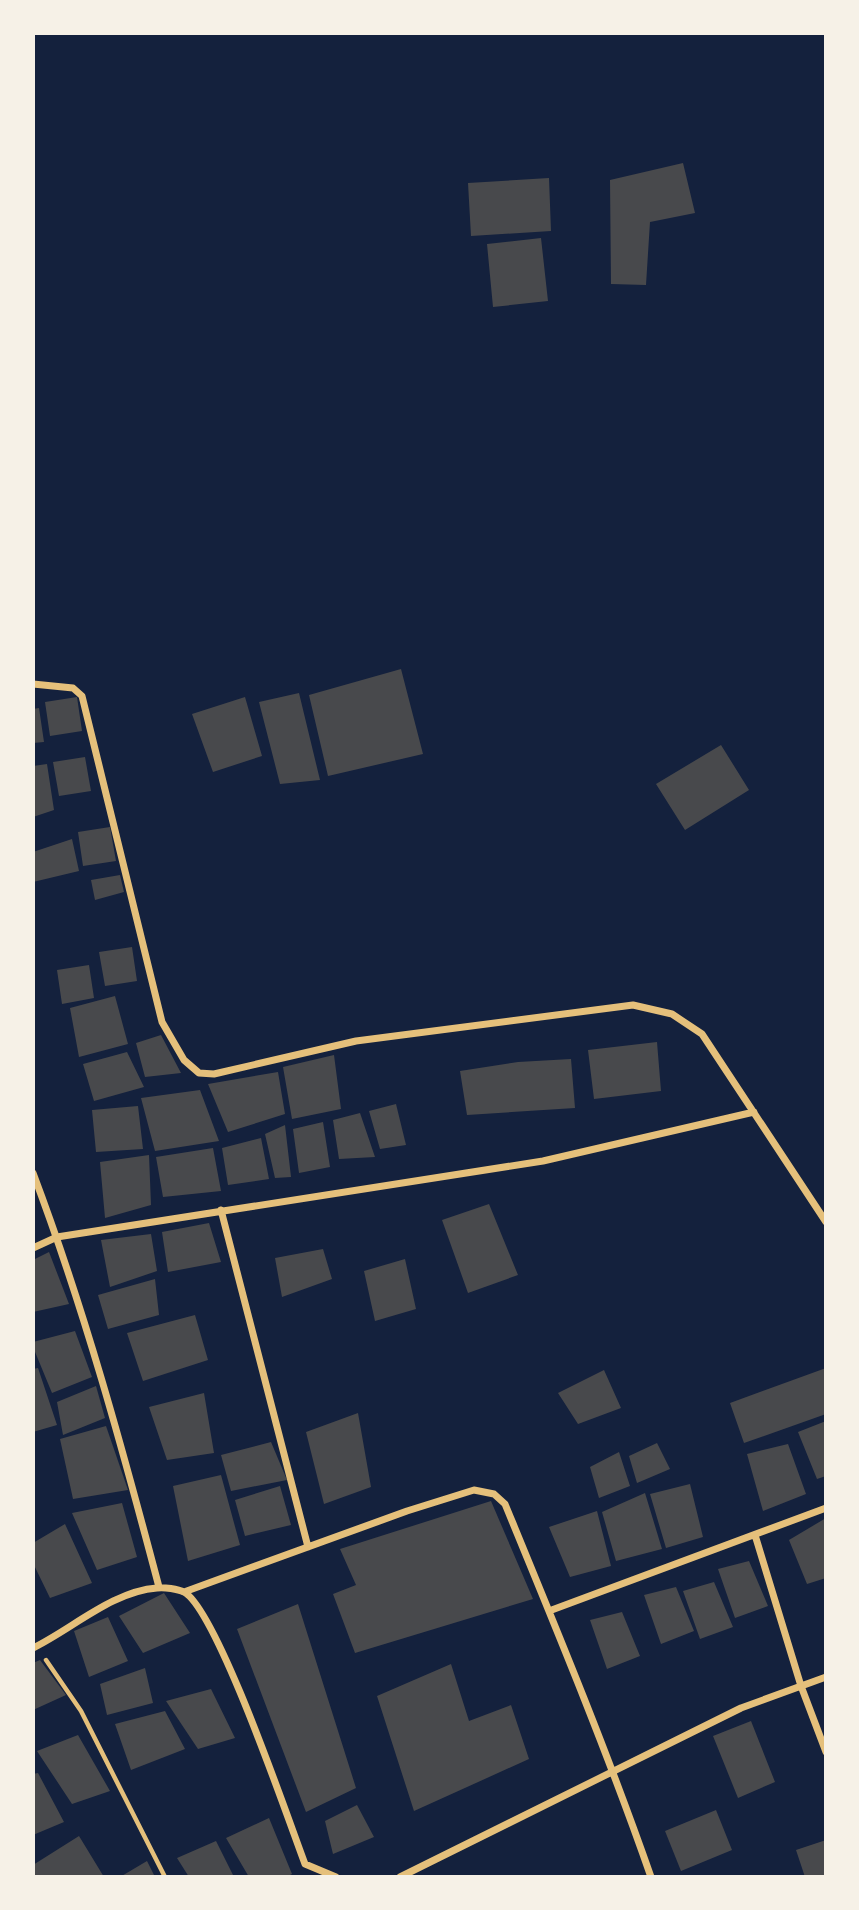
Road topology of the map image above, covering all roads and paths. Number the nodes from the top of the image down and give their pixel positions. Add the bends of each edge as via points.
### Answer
1 (33, 684) edge
2 (754, 1112) junction
3 (33, 1172) edge
4 (221, 1210) junction
5 (826, 1222) edge
6 (57, 1237) junction
7 (33, 1248) edge
8 (826, 1508) edge
9 (755, 1535) junction
10 (308, 1547) junction
11 (159, 1587) junction
12 (184, 1592) junction
13 (549, 1611) junction
14 (35, 1647) edge
15 (826, 1677) edge
16 (801, 1686) junction
17 (826, 1752) edge
18 (614, 1772) junction
19 (165, 1877) edge
20 (336, 1877) edge
21 (400, 1877) edge
22 (651, 1877) edge

1 - 2 street via 73,688 82,696 162,1021 184,1060 199,1073 215,1074 356,1041 633,1005 672,1014 702,1034
2 - 4 street via 543,1160
2 - 5 street
3 - 6 street
4 - 6 street
4 - 10 street
6 - 7 street
6 - 11 street via 109,1401
8 - 9 street
9 - 13 street
9 - 16 street
10 - 12 street
10 - 13 street via 474,1490 494,1494 505,1504
11 - 12 street
11 - 14 street via 102,1608
12 - 20 street via 204,1614 222,1648 305,1864
13 - 18 street
14 - 19 path via 81,1711
15 - 16 street
16 - 17 street
16 - 18 street via 741,1708
18 - 21 street
18 - 22 street

